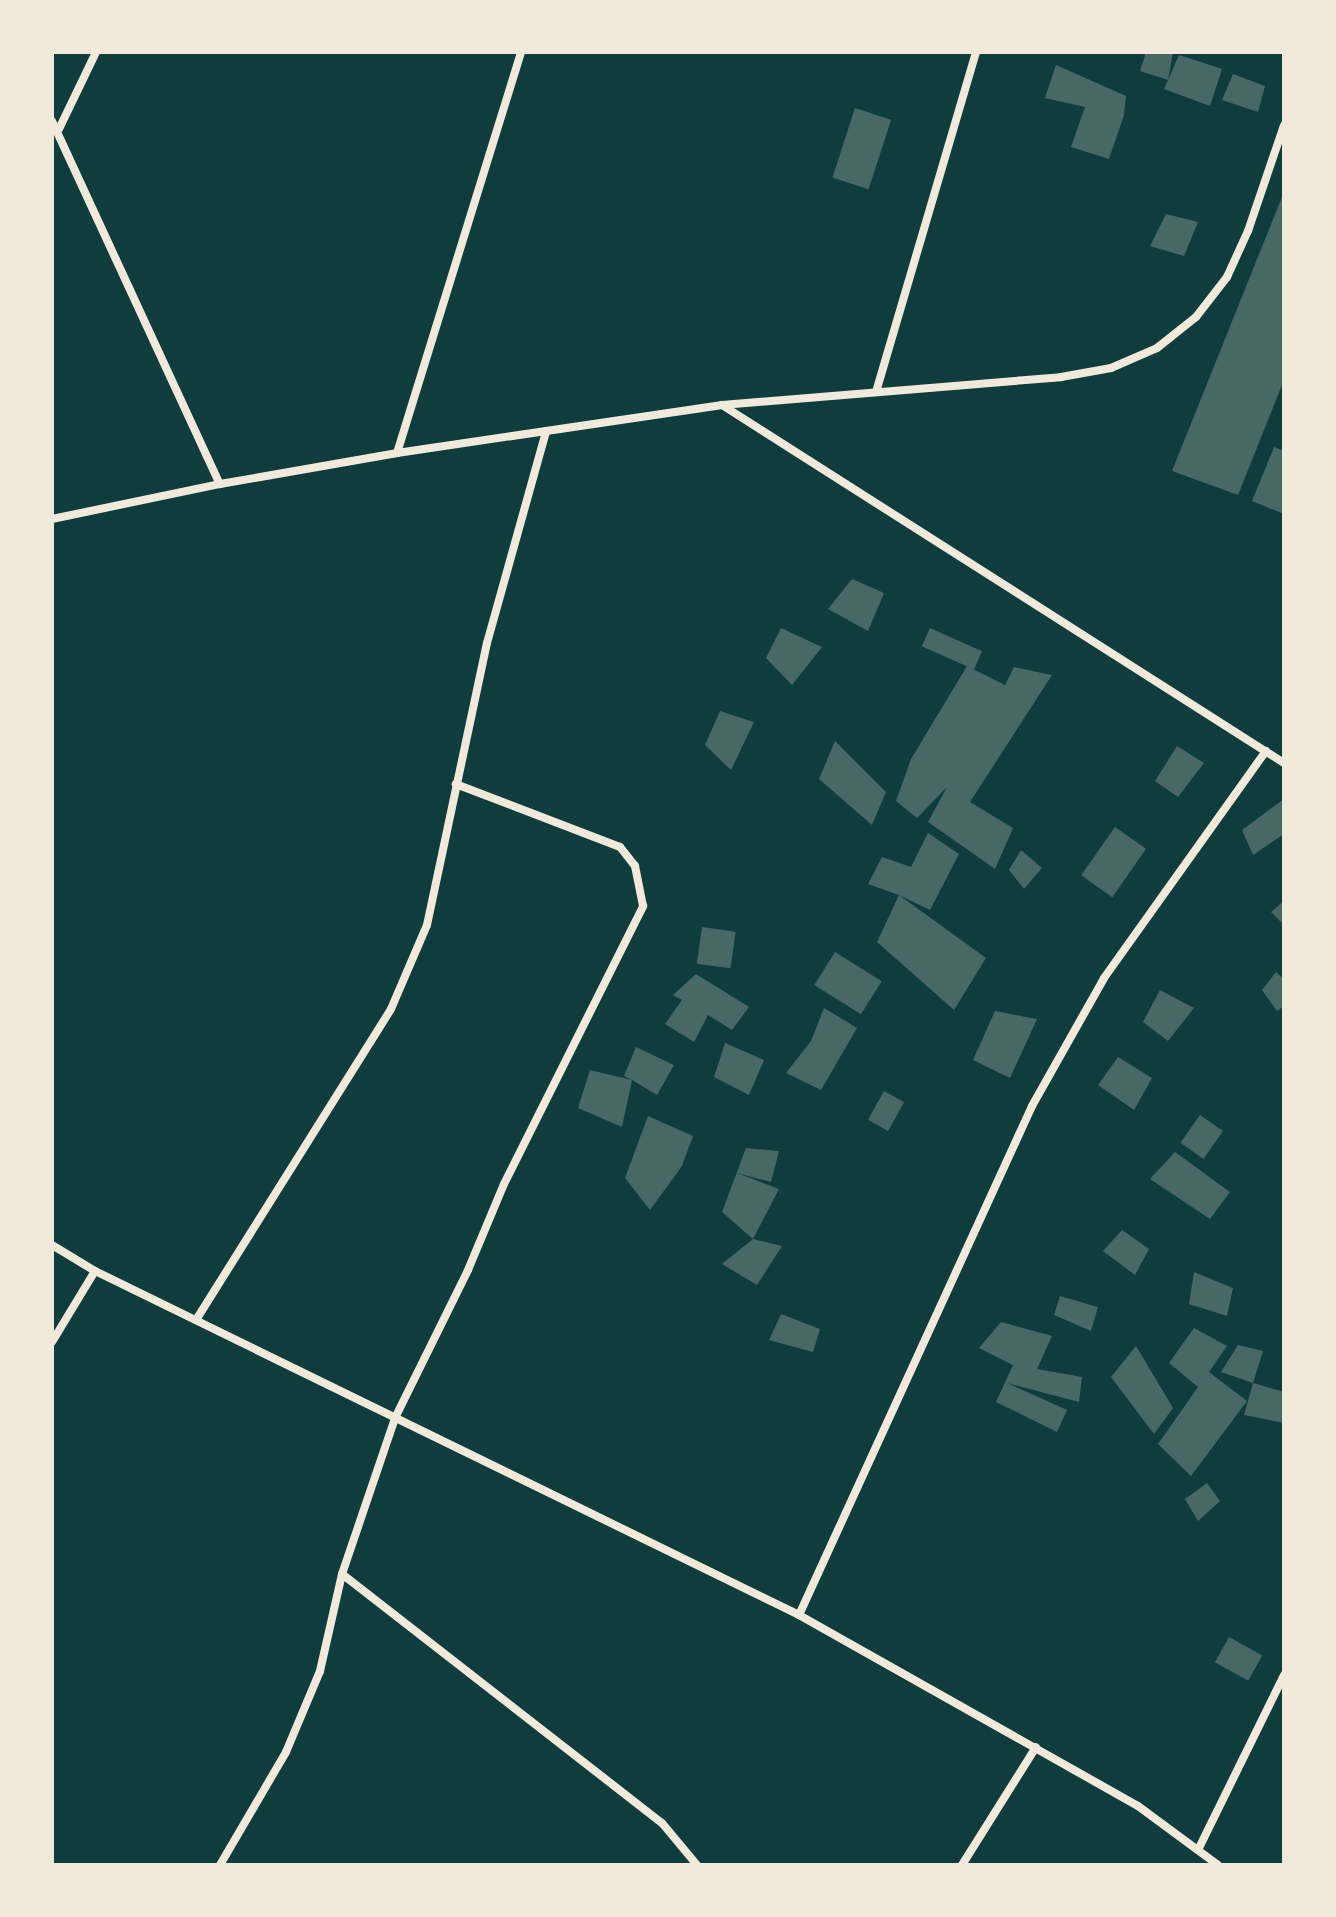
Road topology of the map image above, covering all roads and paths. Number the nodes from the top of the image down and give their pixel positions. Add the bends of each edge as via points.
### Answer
1 (96, 52) edge
2 (521, 52) edge
3 (976, 52) edge
4 (52, 121) edge
5 (1284, 125) edge
6 (59, 129) junction
7 (876, 392) junction
8 (722, 405) junction
9 (546, 431) junction
10 (397, 453) junction
11 (220, 484) junction
12 (52, 519) edge
13 (1266, 751) junction
14 (1284, 763) edge
15 (456, 784) junction
16 (52, 1245) edge
17 (95, 1271) junction
18 (196, 1320) junction
19 (52, 1342) edge
20 (395, 1418) junction
21 (342, 1574) junction
22 (799, 1615) junction
23 (1284, 1675) edge
24 (1036, 1747) junction
25 (1198, 1850) junction
26 (220, 1865) edge
27 (697, 1865) edge
28 (962, 1865) edge
29 (1218, 1865) edge

1 - 6 street
2 - 10 street
3 - 7 street
4 - 6 street
5 - 7 street via 1227,277 1196,317 1157,348 1111,368 1061,377
6 - 11 street
7 - 8 street
8 - 9 street
8 - 13 street
9 - 10 street
9 - 15 street via 487,643
10 - 11 street
11 - 12 street
13 - 14 street
13 - 22 street via 1104,978 1032,1106
15 - 18 street via 427,925 391,1009
15 - 20 street via 620,847 635,866 643,906
16 - 17 street
17 - 18 street
17 - 19 street
18 - 20 street
20 - 21 street
20 - 22 street
21 - 26 street via 320,1671 286,1752
21 - 27 street via 662,1823
22 - 24 street
23 - 25 street
24 - 25 street via 1138,1806
24 - 28 street
25 - 29 street

